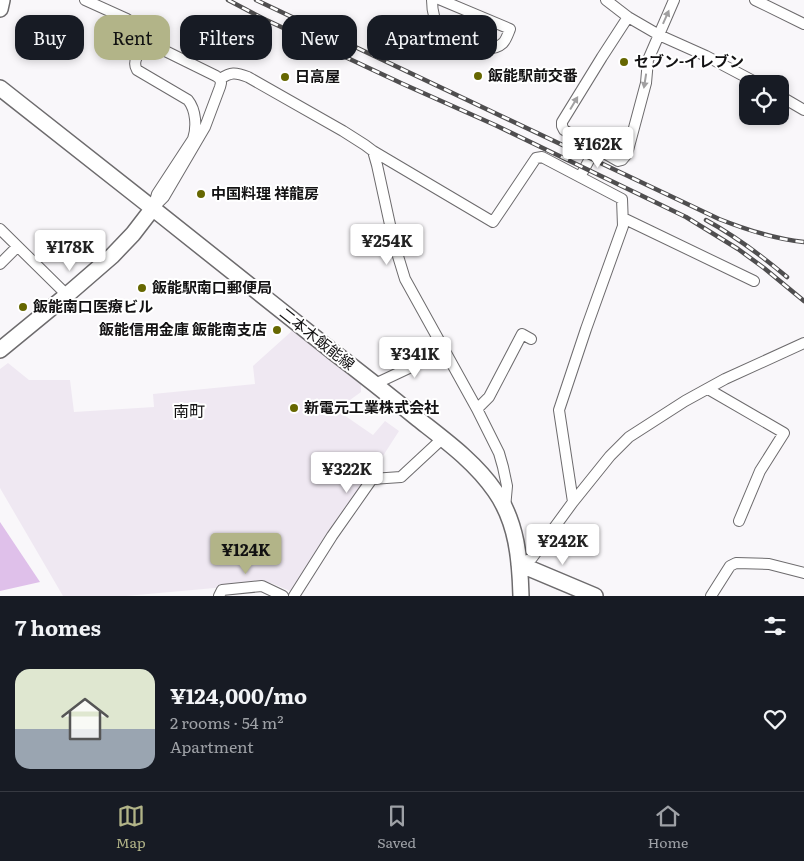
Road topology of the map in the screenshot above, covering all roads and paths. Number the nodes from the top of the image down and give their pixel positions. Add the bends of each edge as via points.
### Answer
1 (2, 0) edge
2 (85, 0) edge
3 (432, 0) edge
4 (441, 0) edge
5 (606, 0) edge
6 (674, 0) edge
7 (755, 0) edge
8 (0, 9) edge
9 (119, 15) edge
10 (628, 18) junction
11 (804, 24) edge
12 (658, 35) junction
13 (742, 75) edge
14 (220, 79) junction
15 (0, 88) edge
16 (789, 101) edge
17 (804, 110) edge
18 (595, 149) junction
19 (372, 151) junction
20 (580, 177) junction
21 (153, 208) junction
22 (623, 218) junction
23 (0, 229) edge
24 (17, 247) junction
25 (0, 264) edge
26 (754, 281) dead end
27 (67, 295) junction
28 (531, 338) dead end
29 (804, 343) edge
30 (0, 350) edge
31 (445, 351) junction
32 (375, 384) junction
33 (708, 389) junction
34 (477, 409) junction
35 (443, 438) junction
36 (573, 502) junction
37 (505, 509) junction
38 (739, 521) dead end
39 (519, 564) junction
40 (804, 573) edge
41 (219, 596) edge
42 (282, 596) edge
43 (294, 596) edge
44 (521, 596) edge
45 (595, 596) edge
46 (711, 596) edge

1 - 8 main road
2 - 9 street
3 - 4 street via 435,20 448,35 484,48 500,46 504,42 510,29
5 - 10 street
12 -> 6 street
7 - 11 street
10 - 12 street
18 -> 10 street via 564,130 562,122
12 - 13 street
12 -> 18 street via 648,60 646,83 627,154 618,161
14 - 19 street via 240,73
14 - 21 street via 205,127 164,197
14 - 21 street via 149,43 135,60 137,70 188,100 194,118 193,138 157,194
15 - 21 main road, 二本木飯能線
16 - 17 street
18 - 20 street
19 - 20 street via 493,222 536,158 542,157
19 - 31 street via 405,279
20 - 22 street via 622,199
21 - 27 main road via 112,256
21 - 32 main road, 二本木飯能線
22 - 26 street
22 - 36 street via 560,410
23 - 24 street
24 - 25 street
24 - 27 street
27 - 30 main road
28 - 34 street via 522,334 489,398
29 - 33 street
31 - 32 street
31 - 34 street
32 - 35 main road, 二本木飯能線
33 - 36 street via 629,437
33 - 38 street via 784,432 760,471
34 - 37 street via 499,453 506,486
35 - 37 main road, 二本木飯能線 via 473,465
35 - 43 street via 401,477 372,479
36 - 39 street via 532,558
37 - 39 main road, 二本木飯能線 via 513,529
39 - 44 main road, 二本木飯能線
39 - 45 main road
40 - 46 street via 769,564 736,564 730,566
41 - 42 street via 222,590 262,586

